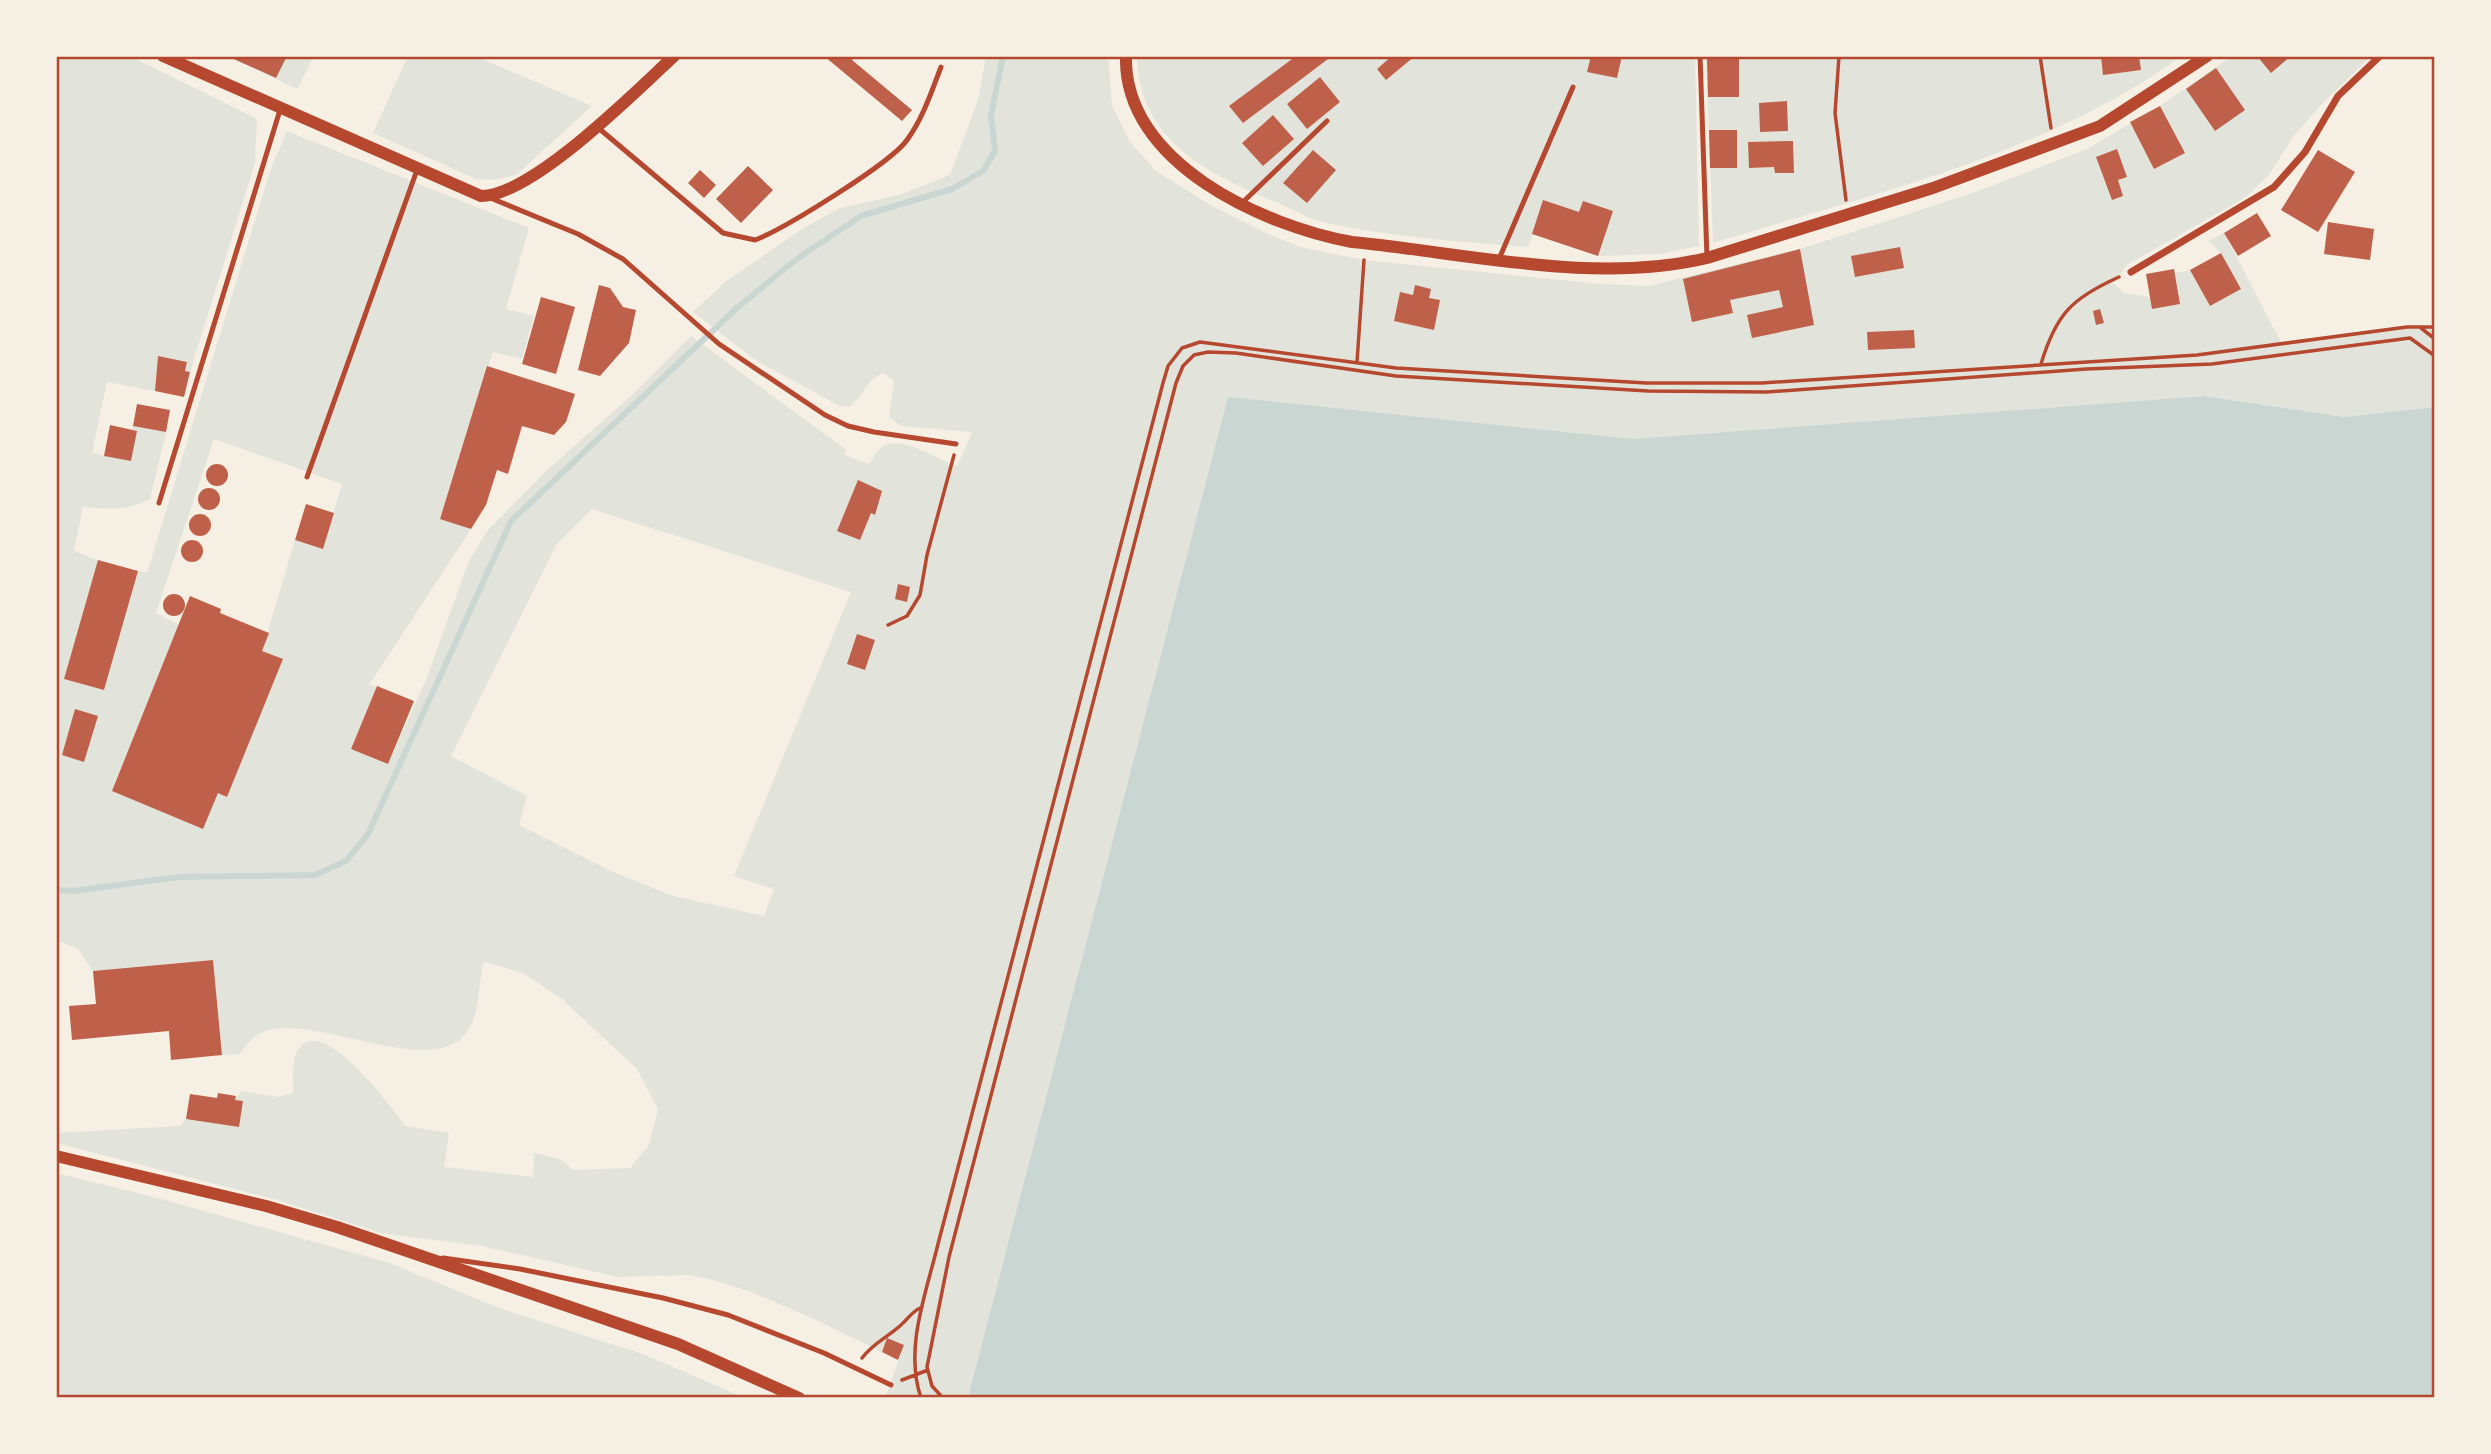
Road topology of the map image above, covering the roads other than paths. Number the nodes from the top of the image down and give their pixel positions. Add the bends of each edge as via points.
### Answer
1 (163, 56) edge
2 (674, 56) edge
3 (1126, 56) edge
4 (1700, 56) edge
5 (2207, 56) edge
6 (2380, 56) edge
7 (941, 67) dead end
8 (1573, 86) dead end
9 (281, 110) junction
10 (1327, 121) dead end
11 (596, 126) junction
12 (417, 170) junction
13 (486, 196) junction
14 (1242, 203) junction
15 (1499, 258) junction
16 (1707, 258) junction
17 (2130, 272) road end
18 (956, 444) road end
19 (307, 477) dead end
20 (159, 503) dead end
21 (56, 1156) edge
22 (415, 1255) junction
23 (891, 1385) road end
24 (799, 1398) edge

1 - 9 street
2 - 11 street
3 - 14 street via 1135,105 1156,141 1187,170
4 - 16 lane
5 - 16 street via 2101,126 1933,188
6 - 17 street via 2338,96 2305,152 2274,187
7 - 11 lane via 924,113 906,143 879,165 755,240 723,233
8 - 15 lane
9 - 12 street
9 - 20 lane
10 - 14 lane
11 - 13 street via 521,183
12 - 13 street
12 - 19 lane
13 - 18 lane via 578,234 623,259 719,344 825,415 848,426
14 - 15 street via 1318,236
15 - 16 street via 1620,271
21 - 22 street via 267,1206
22 - 23 lane via 520,1269 728,1315
22 - 24 street via 678,1344

